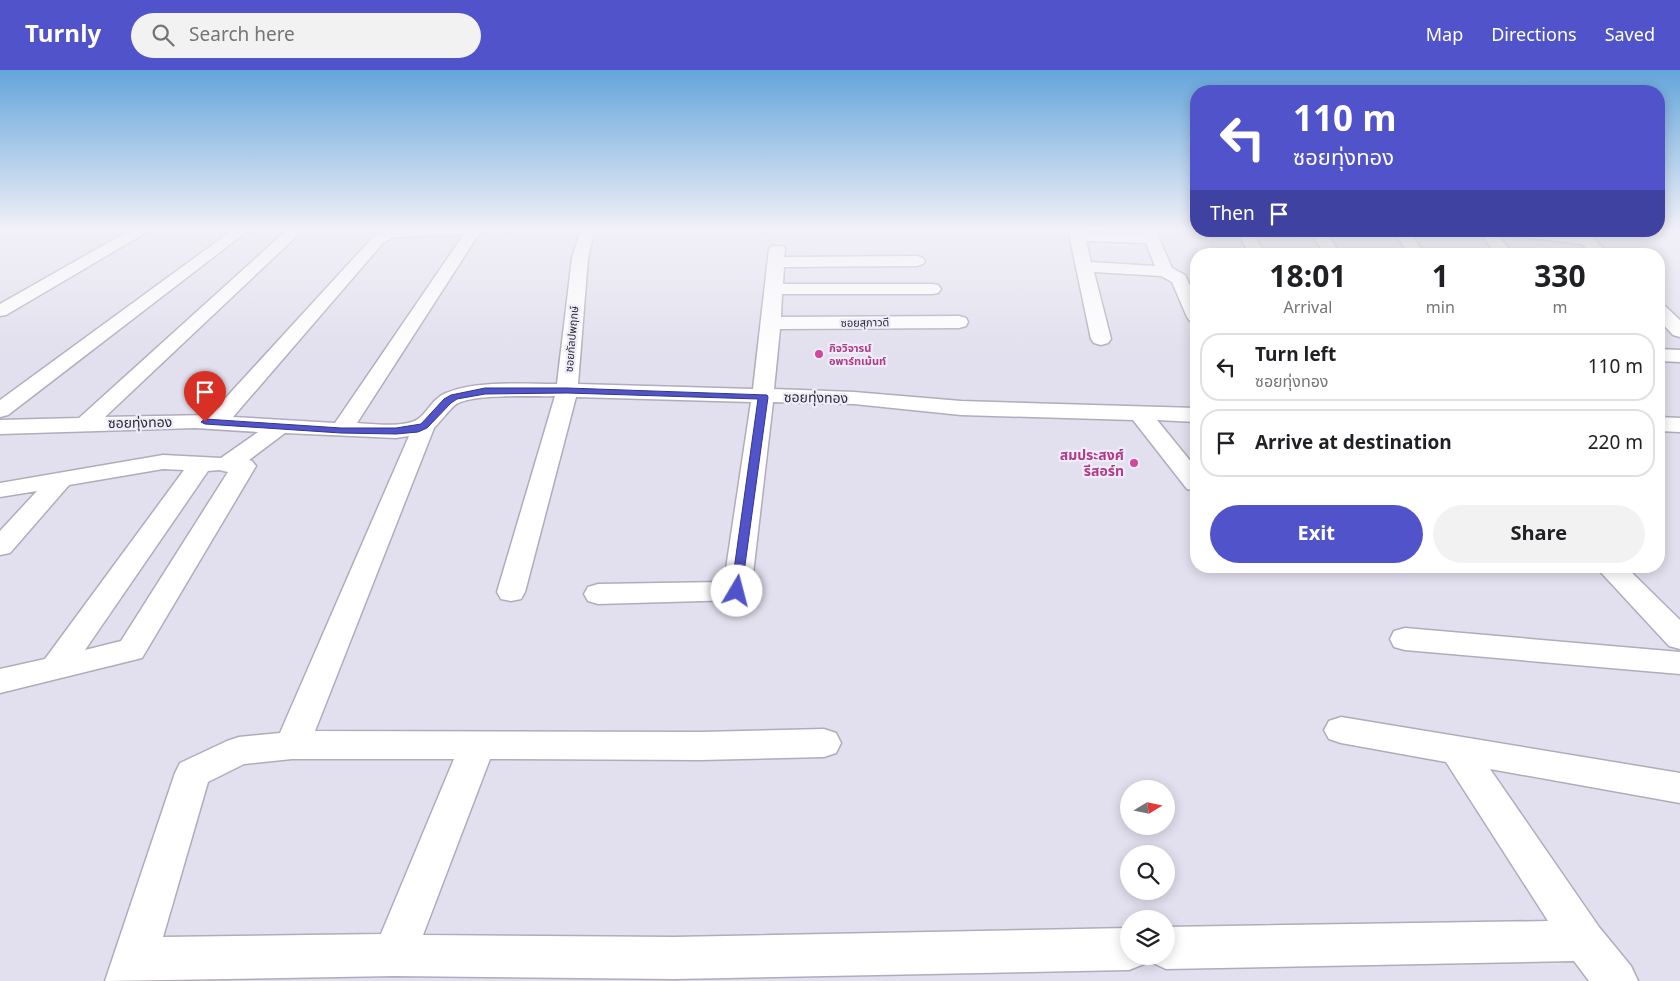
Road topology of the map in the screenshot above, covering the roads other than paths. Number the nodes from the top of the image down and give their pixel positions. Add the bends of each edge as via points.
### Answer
1 (68, 272) edge
2 (186, 272) edge
3 (251, 272) edge
4 (350, 272) edge
5 (445, 272) edge
6 (579, 272) edge
7 (776, 272) edge
8 (1085, 272) edge
9 (1121, 272) edge
10 (1180, 277) edge
11 (775, 289) junction
12 (932, 289) dead end
13 (0, 299) edge
14 (20, 300) junction
15 (1190, 302) edge
16 (0, 311) edge
17 (1665, 316) edge
18 (959, 322) dead end
19 (771, 323) junction
20 (1680, 331) edge
21 (1101, 339) dead end
22 (1665, 355) edge
23 (1680, 356) edge
24 (567, 390) junction
25 (763, 397) junction
26 (0, 410) edge
27 (1140, 414) junction
28 (1190, 415) edge
29 (216, 422) junction
30 (85, 424) junction
31 (1665, 424) edge
32 (1680, 425) edge
33 (280, 426) junction
34 (424, 426) junction
35 (0, 427) edge
36 (341, 430) junction
37 (214, 464) junction
38 (1190, 476) edge
39 (61, 480) junction
40 (0, 490) edge
41 (0, 547) edge
42 (1616, 573) edge
43 (511, 592) dead end
44 (598, 594) dead end
45 (1680, 638) edge
46 (1405, 639) dead end
47 (1680, 663) edge
48 (55, 669) junction
49 (0, 681) edge
50 (1341, 730) dead end
51 (824, 743) dead end
52 (478, 744) junction
53 (292, 745) junction
54 (1457, 750) junction
55 (1680, 788) edge
56 (1584, 941) junction
57 (1175, 948) edge
58 (1120, 949) edge
59 (394, 954) junction
60 (131, 969) edge
61 (1616, 981) edge

1 - 14 street
2 - 26 street
3 - 30 street
4 - 29 street
5 - 36 street
6 - 24 street, ซอยกัลปพฤกษ์
7 - 11 street
8 - 21 street
9 - 10 street
10 - 15 street
11 - 12 street
11 - 19 street
13 - 14 street
14 - 16 street
17 - 20 street
18 - 19 street, ซอยสุภาวดี
19 - 25 street
22 - 23 street
24 - 25 street, ซอยทุ่งทอง
24 - 34 street, ซอยทุ่งทอง via 463,394 447,401
24 - 43 street, ซอยกัลปพฤกษ์
25 - 27 street, ซอยทุ่งทอง via 854,398 961,408
25 - 44 street via 737,591
27 - 28 street, ซอยทุ่งทอง
27 - 38 street
29 - 30 street, ซอยทุ่งทอง
29 - 33 street, ซอยทุ่งทอง
30 - 35 street, ซอยทุ่งทอง
31 - 32 street
33 - 36 street, ซอยทุ่งทอง
33 - 37 street
34 - 36 street, ซอยทุ่งทอง via 396,431
34 - 53 street
37 - 39 street via 163,462
37 - 48 street
37 - 48 street via 244,466 131,650
39 - 40 street
39 - 41 street
42 - 45 street
46 - 47 street
48 - 49 street
50 - 54 street
51 - 52 street via 700,746
52 - 53 street
52 - 59 street
53 - 60 street via 239,751 193,773
54 - 55 street
54 - 56 street
56 - 57 street
56 - 61 street
58 - 59 street via 674,958
59 - 60 street

